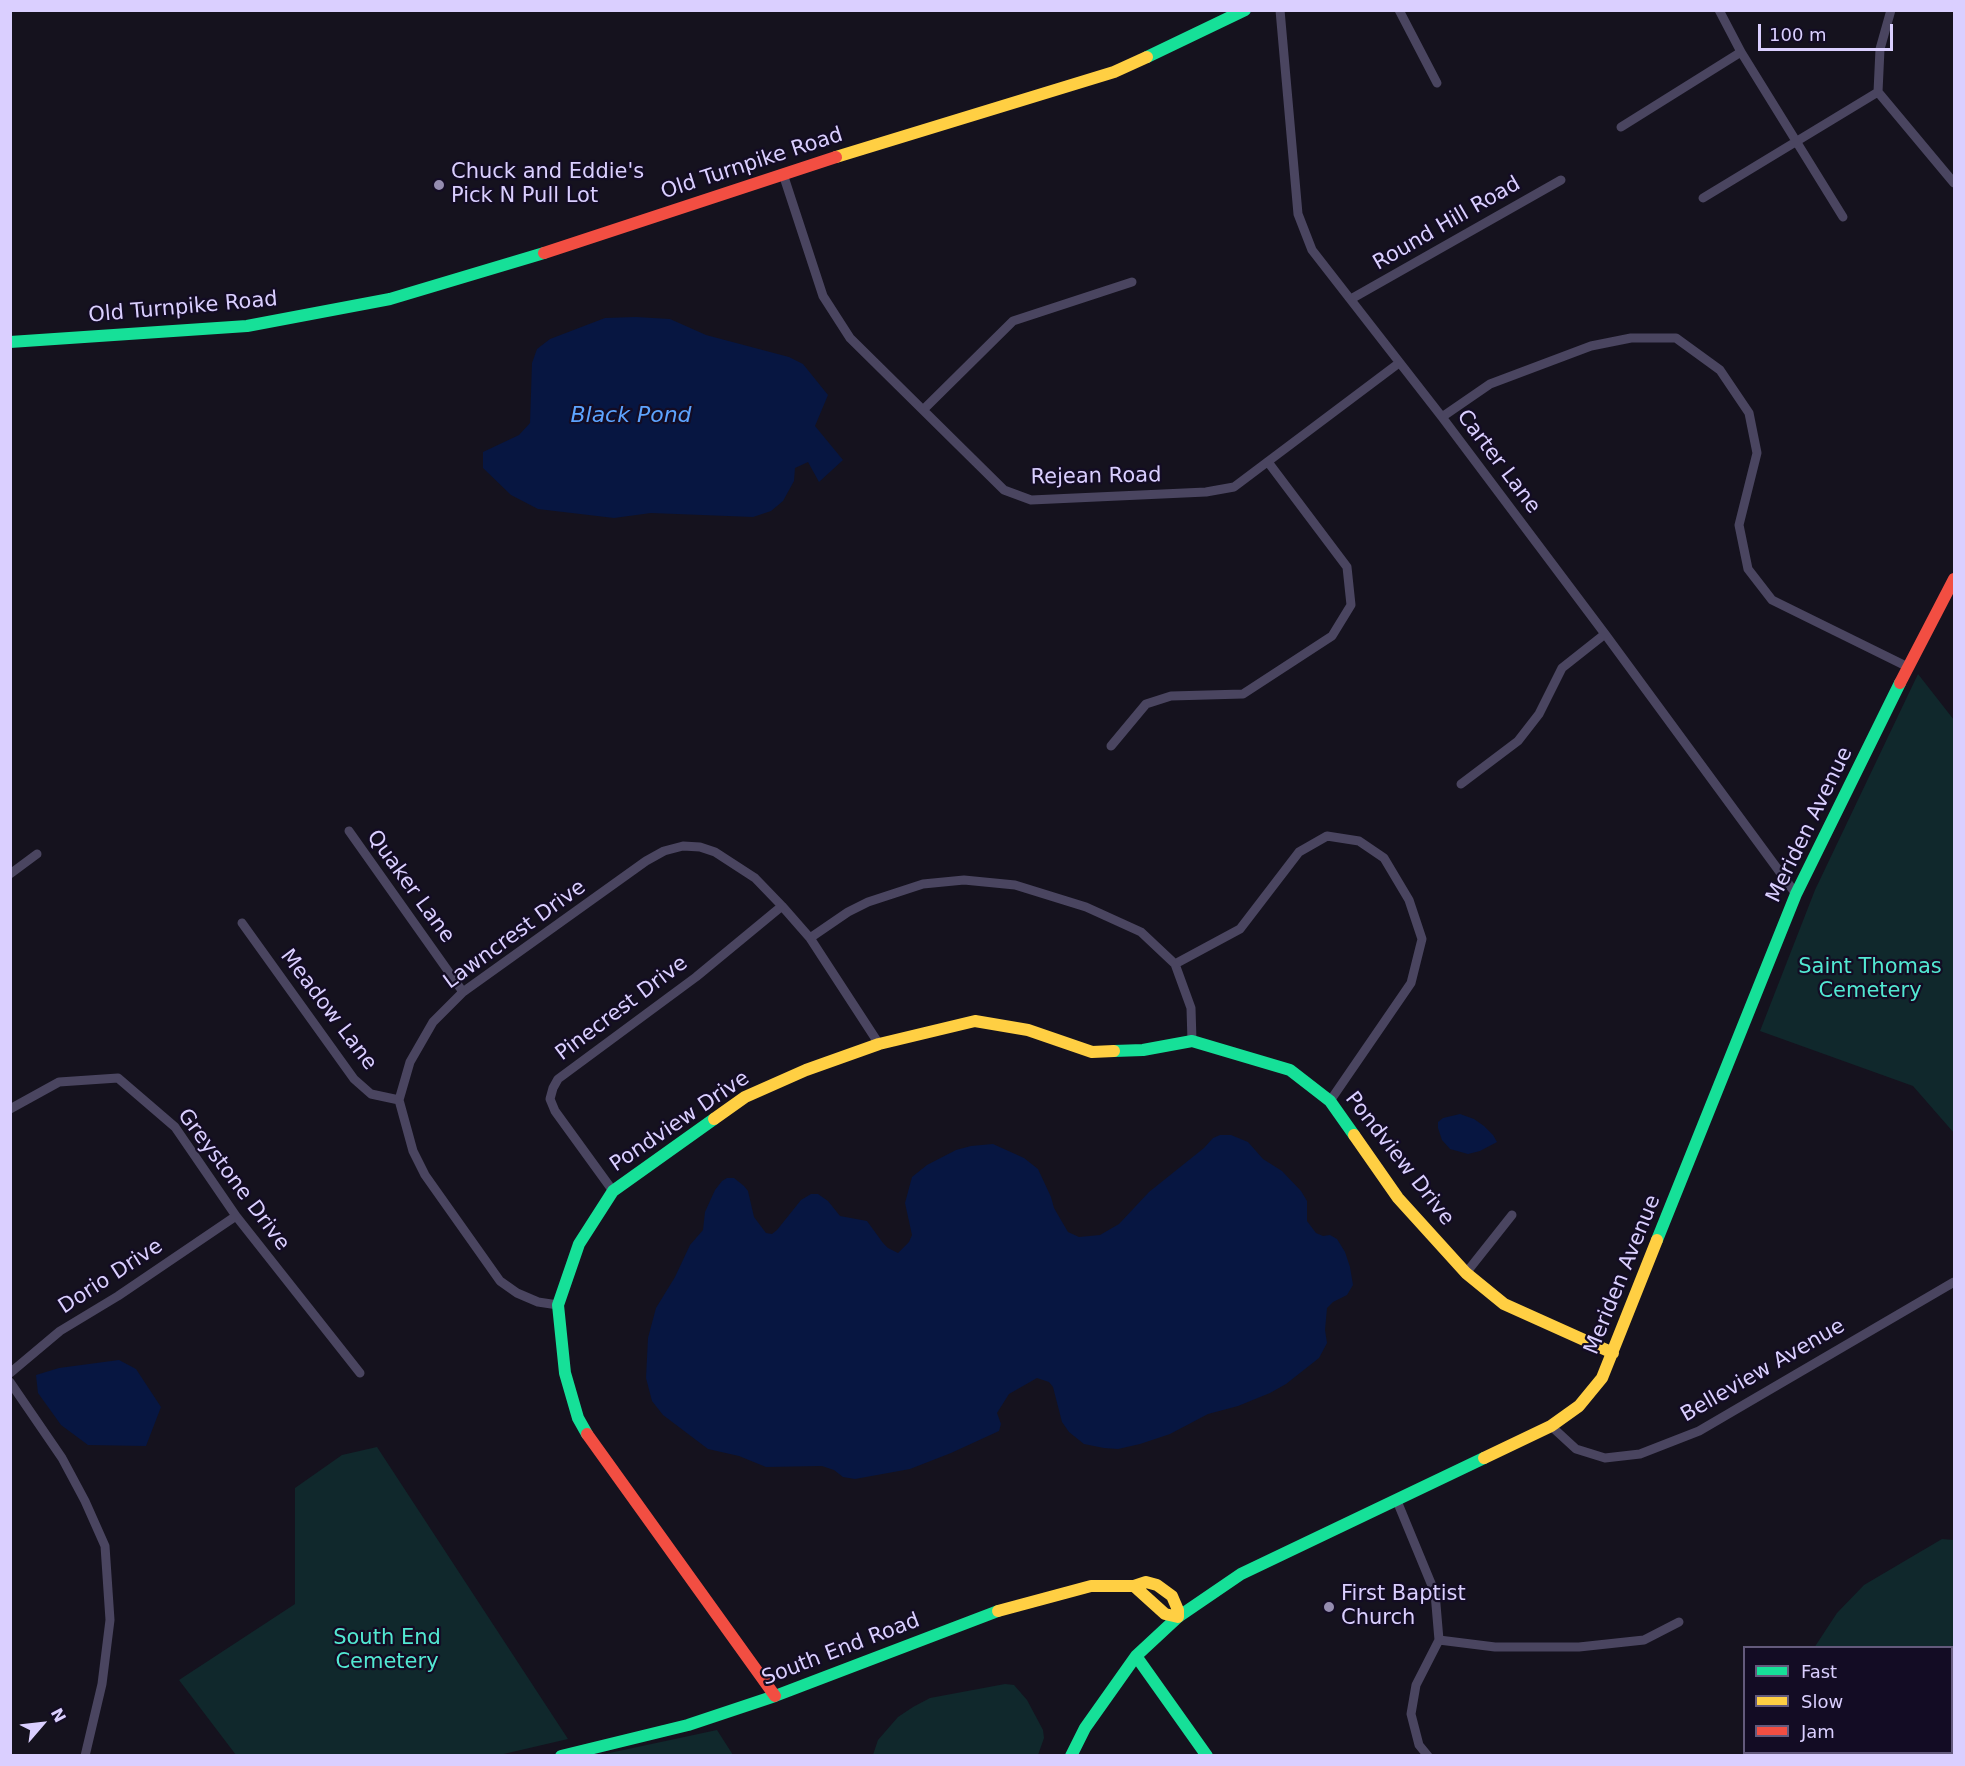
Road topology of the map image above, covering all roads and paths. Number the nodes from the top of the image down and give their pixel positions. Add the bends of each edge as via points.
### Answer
1 (1245, 10) edge
2 (1280, 10) edge
3 (1399, 10) edge
4 (1719, 10) edge
5 (1891, 10) edge
6 (1742, 52) junction
7 (1437, 83) dead end
8 (1878, 92) junction
9 (1621, 127) dead end
10 (1796, 141) junction
11 (783, 174) junction
12 (1561, 180) dead end
13 (1954, 183) edge
14 (1704, 198) dead end
15 (1843, 217) dead end
16 (1132, 282) dead end
17 (1351, 300) junction
18 (10, 342) edge
19 (1399, 363) junction
20 (923, 410) junction
21 (1442, 417) junction
22 (1268, 462) junction
23 (1954, 579) edge
24 (1605, 634) junction
25 (1908, 666) junction
26 (1111, 746) dead end
27 (1461, 784) dead end
28 (349, 831) dead end
29 (37, 854) dead end
30 (10, 874) edge
31 (1796, 894) junction
32 (782, 906) junction
33 (242, 923) dead end
34 (810, 938) junction
35 (1176, 964) junction
36 (463, 992) junction
37 (1192, 1041) junction
38 (879, 1044) junction
39 (399, 1100) junction
40 (1330, 1101) junction
41 (10, 1109) edge
42 (613, 1191) junction
43 (1512, 1215) dead end
44 (236, 1216) junction
45 (1466, 1274) junction
46 (1954, 1282) edge
47 (558, 1305) junction
48 (1613, 1353) junction
49 (10, 1373) edge
50 (360, 1373) dead end
51 (10, 1382) edge
52 (1551, 1426) junction
53 (1397, 1501) junction
54 (1134, 1586) junction
55 (1178, 1617) junction
56 (1679, 1622) dead end
57 (1439, 1640) junction
58 (1136, 1656) junction
59 (775, 1696) junction
60 (85, 1755) edge
61 (561, 1755) edge
62 (1071, 1755) edge
63 (1208, 1755) edge
64 (1428, 1755) edge

1 - 11 main road, Old Turnpike Road via 1114,72
2 - 17 street, Carter Lane via 1298,214 1312,250
3 - 7 street
4 - 6 street
5 - 8 street via 1880,50
6 - 9 street
6 - 10 street
8 - 10 street
8 - 13 street
10 - 14 street
10 - 15 street
11 - 18 main road, Old Turnpike Road via 390,299 247,326
11 - 20 street, Rejean Road via 823,296 850,338
12 - 17 street, Round Hill Road
16 - 20 street via 1013,321
17 - 19 street, Carter Lane
19 - 21 street, Carter Lane
19 - 22 street, Rejean Road
20 - 22 street, Rejean Road via 1004,490 1031,500 1206,492 1234,487
21 - 24 street, Carter Lane
21 - 25 street via 1490,384 1591,346 1631,338 1676,338 1720,370 1749,413 1757,453 1739,525 1748,569 1772,600
22 - 26 street via 1347,567 1352,605 1332,636 1243,694 1171,696 1146,704
23 - 25 main road, Meriden Avenue
24 - 27 street via 1562,668 1539,714 1518,741
24 - 31 street, Carter Lane
25 - 31 main road, Meriden Avenue
28 - 36 street, Quaker Lane
29 - 30 street
31 - 48 main road, Meriden Avenue
32 - 34 street, Lawncrest Drive
32 - 36 street, Lawncrest Drive via 755,878 715,852 683,846 664,851
32 - 42 street, Pinecrest Drive via 696,977 558,1079 550,1099 555,1111
33 - 39 street, Meadow Lane via 354,1079 371,1094
34 - 35 street via 848,912 881,896 923,884 964,880 1016,885 1086,907 1141,932
34 - 38 street, Lawncrest Drive
35 - 37 street via 1191,1008
35 - 40 street via 1240,929 1299,852 1327,836 1359,841 1384,858 1409,900 1422,939 1411,983
36 - 39 street, Lawncrest Drive via 433,1022 410,1062
37 - 38 main road, Pondview Drive via 1143,1050 1092,1052 1028,1030 975,1021
37 - 40 main road, Pondview Drive via 1290,1070
38 - 42 main road, Pondview Drive via 745,1097
39 - 47 street via 413,1151 425,1175 500,1281 538,1302
40 - 45 main road, Pondview Drive via 1398,1198
41 - 44 street, Greystone Drive via 59,1082 118,1078 175,1127
42 - 47 main road, Pondview Drive via 579,1244
43 - 45 street
44 - 49 street, Dorio Drive via 60,1331
44 - 50 street, Greystone Drive
45 - 48 main road, Pondview Drive via 1504,1304
46 - 52 street, Belleview Avenue via 1699,1431 1640,1454 1605,1458 1576,1449
47 - 59 main road, Pondview Drive via 565,1373 578,1418
48 - 52 main road, Meriden Avenue via 1602,1378 1579,1406
51 - 60 street via 62,1458 105,1546 110,1620 102,1684
52 - 53 main road, Meriden Avenue
53 - 55 main road, Meriden Avenue via 1241,1574
53 - 57 street via 1435,1593
54 - 55 main road via 1165,1614
54 - 55 main road, South End Road via 1146,1582 1166,1590 1176,1604
54 - 59 main road, South End Road via 1091,1586 1008,1607
55 - 58 main road, Meriden Avenue
56 - 57 street via 1644,1640 1580,1647 1495,1647
57 - 64 street via 1416,1685 1411,1714 1419,1744
58 - 62 main road, Meriden Avenue
58 - 63 main road
59 - 61 main road, South End Road via 688,1725

